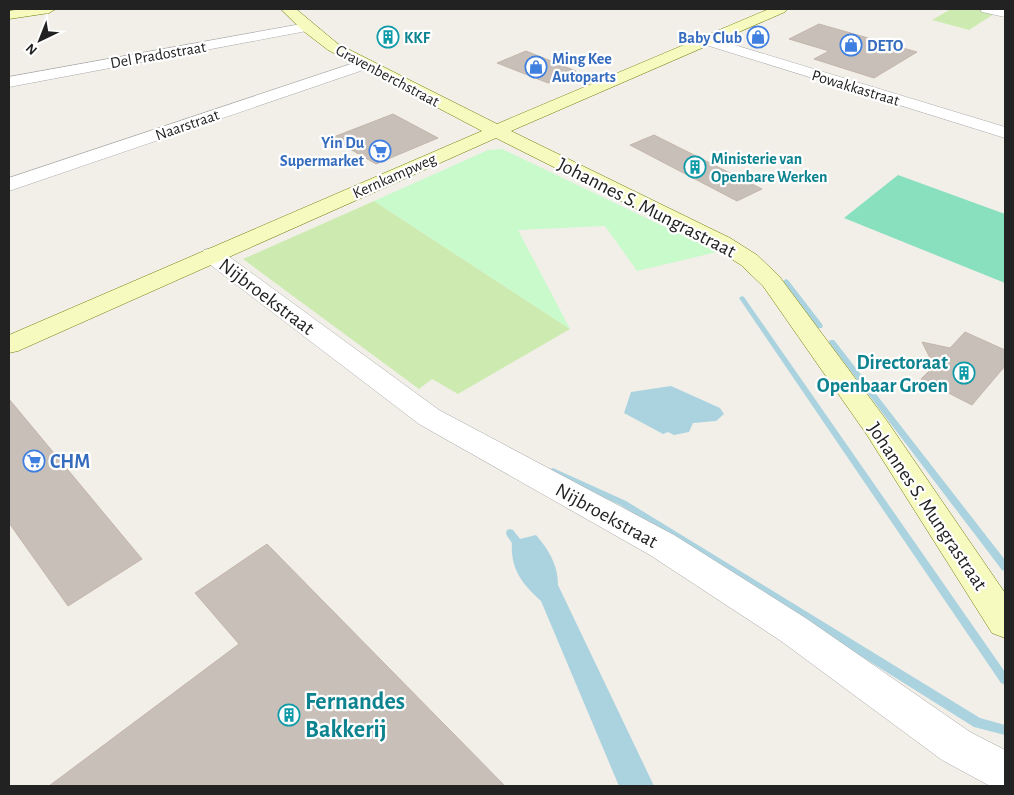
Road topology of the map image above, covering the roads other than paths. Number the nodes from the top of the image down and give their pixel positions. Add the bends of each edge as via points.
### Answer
1 (49, 9) edge
2 (288, 9) edge
3 (780, 9) edge
4 (987, 9) edge
5 (1005, 13) edge
6 (9, 15) edge
7 (307, 27) junction
8 (708, 41) junction
9 (366, 64) junction
10 (9, 82) edge
11 (496, 131) junction
12 (1005, 133) edge
13 (9, 185) edge
14 (212, 255) junction
15 (9, 345) edge
16 (1005, 622) edge
17 (1005, 772) edge

1 - 6 street
2 - 7 street, Gravenberchstraat
3 - 8 street, Kernkampweg
4 - 5 street
7 - 9 street, Gravenberchstraat via 333,47
7 - 10 street, Del Pradostraat
8 - 11 street, Kernkampweg
8 - 12 street, Powakkastraat
9 - 11 street, Gravenberchstraat
9 - 13 street, Naarstraat
11 - 14 street, Kernkampweg
11 - 16 street, Johannes S. Mungrastraat via 750,260 771,281 877,428
14 - 15 street, Kernkampweg
14 - 17 street, Nijbroekstraat via 429,417 662,545 794,630 956,746

